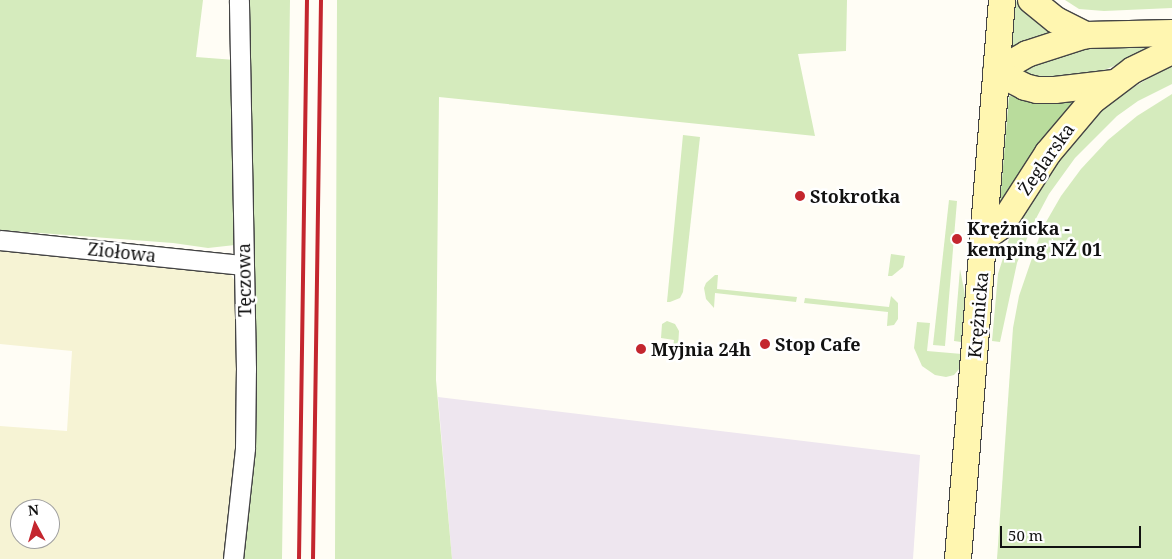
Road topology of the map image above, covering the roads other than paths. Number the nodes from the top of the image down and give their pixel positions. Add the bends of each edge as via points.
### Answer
1 (239, 0) edge
2 (1002, 0) edge
3 (1031, 0) edge
4 (1172, 32) edge
5 (1086, 35) junction
6 (1172, 51) edge
7 (996, 72) junction
8 (1113, 83) junction
9 (984, 238) junction
10 (0, 240) edge
11 (244, 265) junction
12 (233, 559) edge
13 (958, 559) edge

1 - 11 street, Tęczowa
2 - 7 street, Krężnicka
3 - 5 street via 1056,20
4 - 5 street
5 - 7 street via 1027,54
6 - 8 street, Żeglarska
7 - 8 street, Żeglarska via 1037,90
7 - 9 street, Krężnicka
8 - 9 street, Żeglarska via 1071,123 1001,226
9 - 13 street, Krężnicka
10 - 11 street, Ziołowa
11 - 12 street, Tęczowa via 245,448

